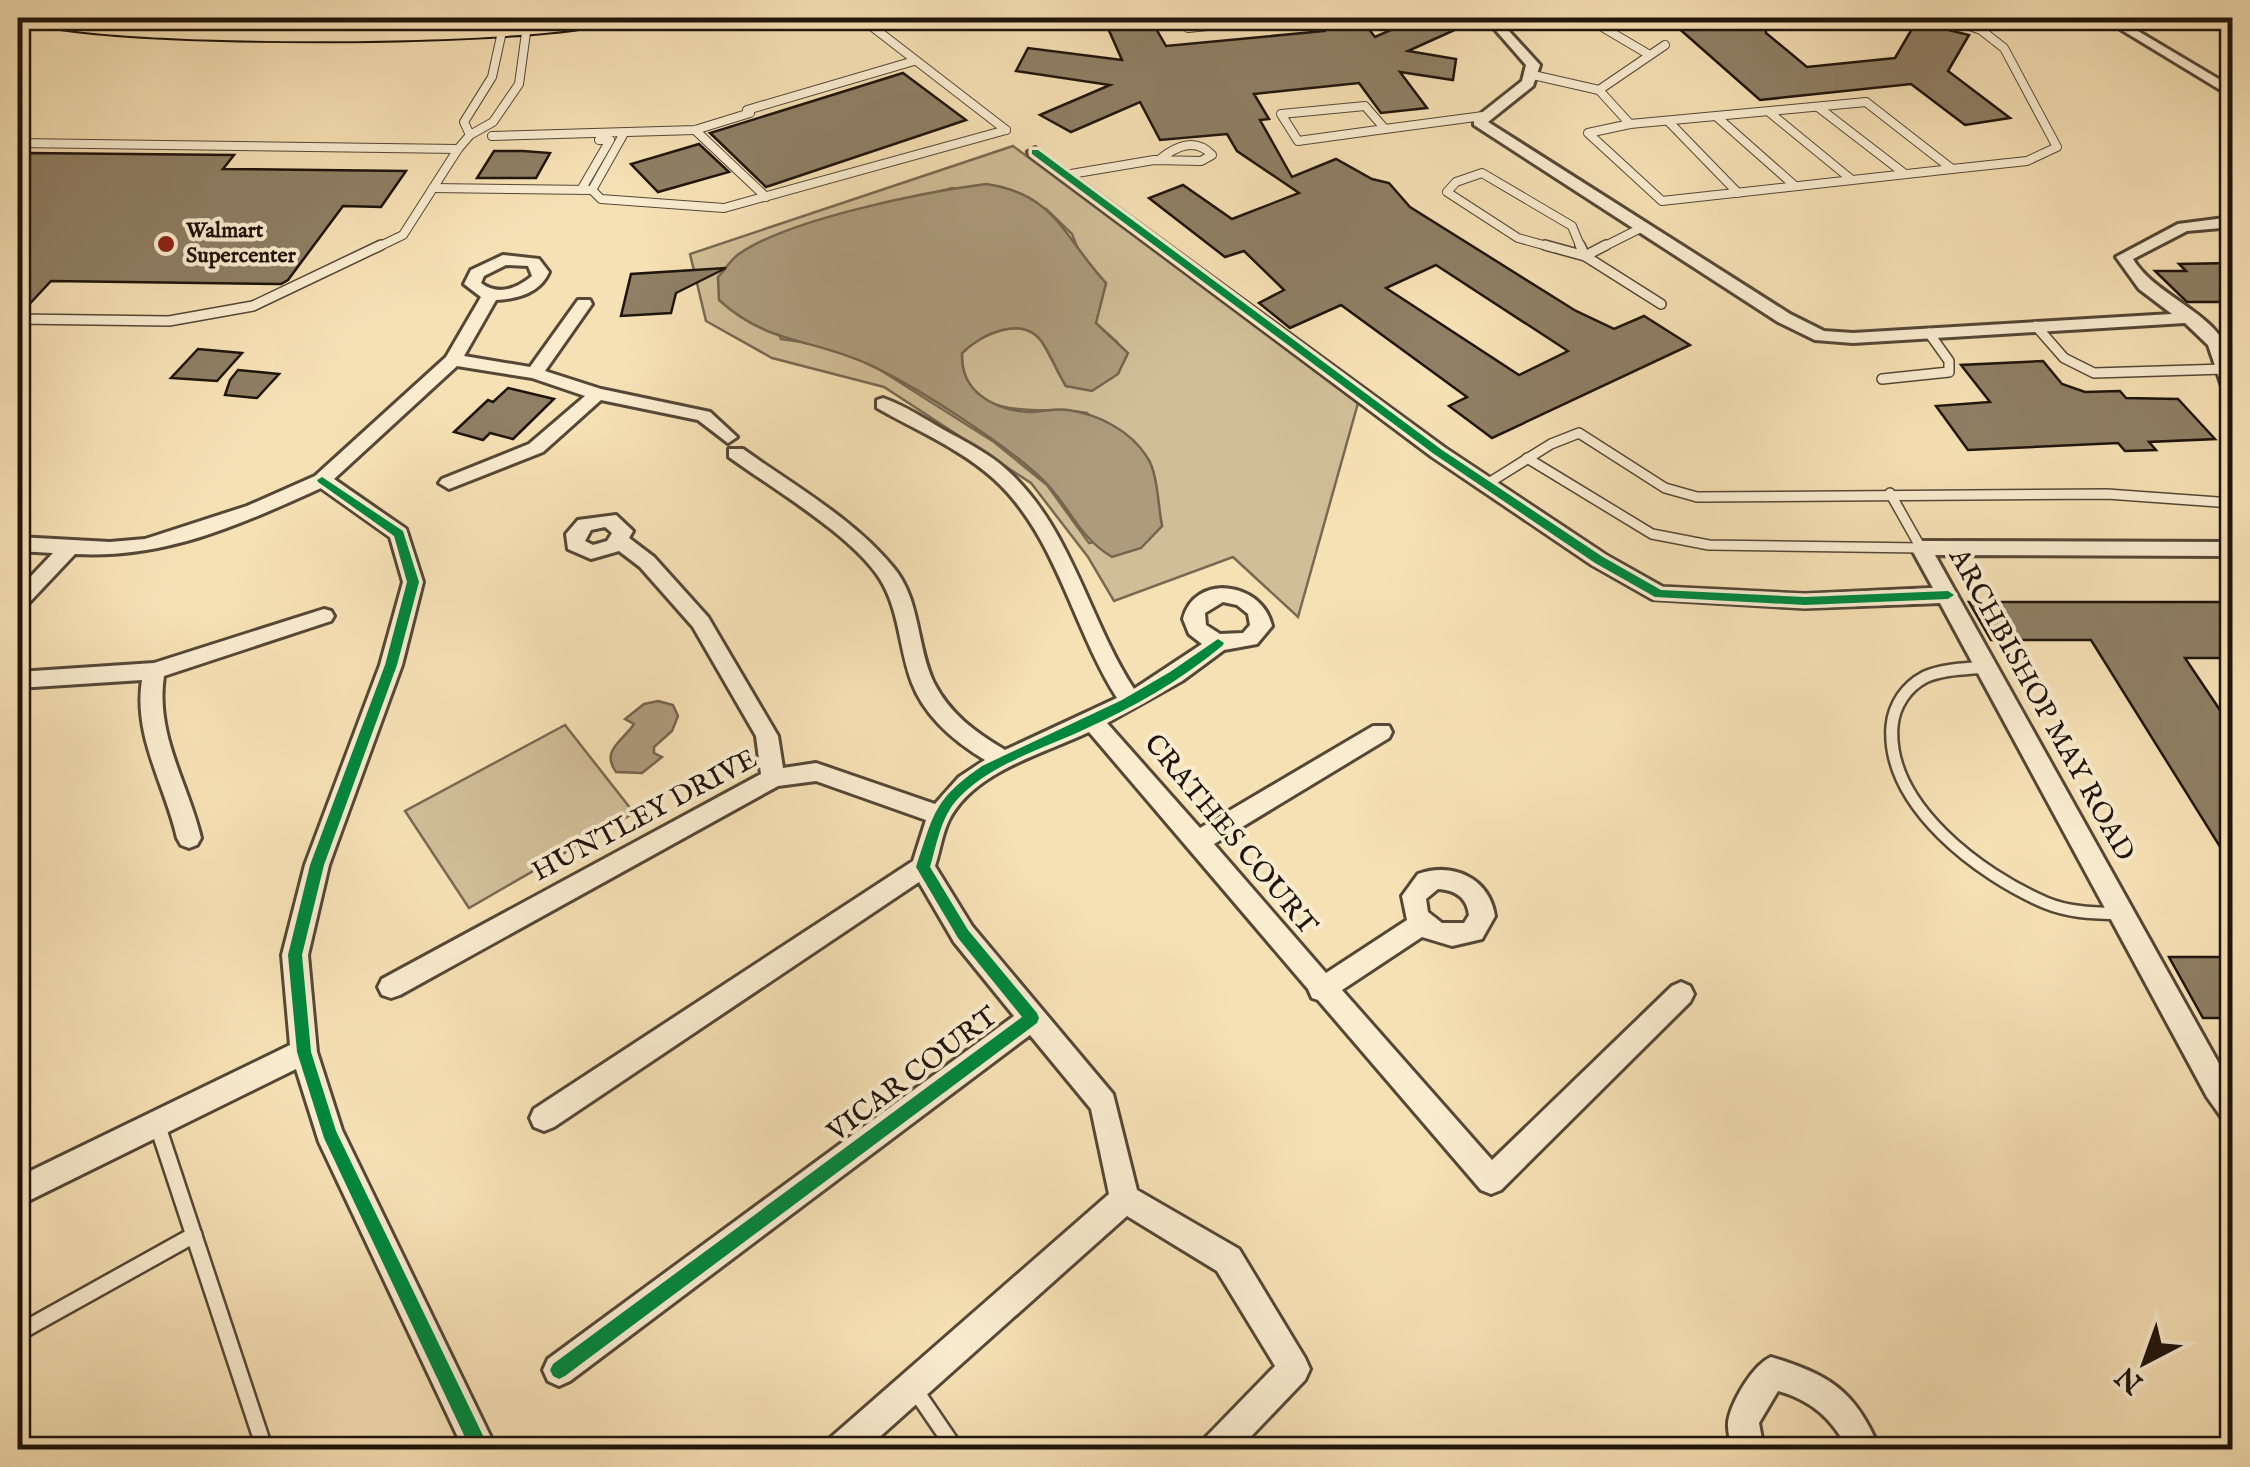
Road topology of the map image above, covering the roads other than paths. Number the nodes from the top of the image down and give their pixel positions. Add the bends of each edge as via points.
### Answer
1 (35, 18) edge
2 (176, 18) edge
3 (598, 18) edge
4 (860, 18) edge
5 (1180, 18) edge
6 (1288, 18) edge
7 (1492, 18) edge
8 (1587, 18) edge
9 (1947, 18) edge
10 (2108, 18) edge
11 (528, 21) edge
12 (505, 22) edge
13 (442, 24) edge
14 (1665, 45) dead end
15 (500, 51) junction
16 (526, 52) junction
17 (1648, 54) junction
18 (914, 61) junction
19 (1533, 75) junction
20 (1599, 90) junction
21 (2232, 92) edge
22 (1818, 107) junction
23 (1769, 112) junction
24 (1482, 116) junction
25 (1717, 117) junction
26 (1669, 122) junction
27 (1630, 124) junction
28 (695, 130) junction
29 (1386, 130) junction
30 (470, 136) junction
31 (492, 136) junction
32 (623, 136) junction
33 (18, 143) edge
34 (458, 150) junction
35 (1035, 152) dead end
36 (1158, 160) junction
37 (1952, 169) junction
38 (1905, 174) junction
39 (1066, 175) junction
40 (1852, 180) junction
41 (1795, 186) junction
42 (434, 188) junction
43 (581, 190) junction
44 (592, 190) junction
45 (1738, 192) junction
46 (766, 197) junction
47 (2232, 222) edge
48 (1641, 228) junction
49 (1585, 256) junction
50 (491, 295) dead end
51 (584, 304) dead end
52 (1660, 304) dead end
53 (18, 318) edge
54 (2184, 318) junction
55 (2036, 326) junction
56 (2202, 332) junction
57 (1929, 334) junction
58 (2232, 338) edge
59 (453, 360) junction
60 (2225, 370) junction
61 (535, 373) junction
62 (1882, 378) dead end
63 (2232, 389) edge
64 (597, 394) junction
65 (884, 404) dead end
66 (1527, 458) junction
67 (322, 480) junction
68 (449, 483) dead end
69 (1487, 484) junction
70 (1890, 493) junction
71 (2232, 503) edge
72 (619, 541) dead end
73 (18, 544) edge
74 (69, 548) junction
75 (1921, 548) junction
76 (2232, 549) edge
77 (1948, 595) junction
78 (18, 602) edge
79 (324, 616) dead end
80 (1218, 643) dead end
81 (1986, 666) junction
82 (154, 671) junction
83 (18, 680) edge
84 (1130, 700) junction
85 (1092, 721) junction
86 (1381, 732) dead end
87 (1005, 761) junction
88 (772, 778) junction
89 (940, 814) junction
90 (189, 838) dead end
91 (1199, 841) junction
92 (924, 867) junction
93 (2122, 914) junction
94 (1422, 924) dead end
95 (391, 987) dead end
96 (1321, 990) junction
97 (1680, 994) dead end
98 (1032, 1018) junction
99 (304, 1052) junction
100 (2232, 1109) edge
101 (544, 1118) dead end
102 (156, 1124) junction
103 (18, 1192) edge
104 (1125, 1199) junction
105 (194, 1236) junction
106 (18, 1334) edge
107 (559, 1370) dead end
108 (912, 1386) junction
109 (265, 1450) edge
110 (481, 1450) edge
111 (840, 1450) edge
112 (956, 1450) edge
113 (1215, 1450) edge
114 (1748, 1450) edge
115 (1864, 1450) edge

1 - 13 main road via 208,33
2 - 13 main road
3 - 11 main road
3 - 16 main road
4 - 18 lane
5 - 6 lane via 1188,28
7 - 19 street via 1534,64
8 - 17 lane
9 - 37 lane via 2004,48 2056,147 2027,161
10 - 21 street
11 - 12 main road
11 - 16 lane
12 - 13 main road
12 - 15 lane
13 - 15 main road
14 - 17 lane
15 - 30 lane via 464,122
16 - 30 lane via 510,98 493,122
17 - 20 lane
18 - 28 lane
18 - 46 lane via 1006,130
19 - 20 lane
19 - 24 street
20 - 27 lane
22 - 23 lane
22 - 37 lane via 1866,102
22 - 38 lane
23 - 25 lane
23 - 40 lane
24 - 29 lane
24 - 48 street via 1479,122
25 - 26 lane
25 - 41 lane
26 - 27 lane
26 - 45 lane
27 - 45 lane via 1588,134 1662,201
28 - 32 lane
28 - 46 lane
29 - 29 lane via 1298,141 1282,114 1364,106
30 - 31 lane
30 - 34 lane
31 - 32 lane
31 - 43 lane via 610,140
32 - 44 lane
33 - 34 lane
34 - 42 lane
35 - 39 street
36 - 36 lane via 1190,162 1212,155 1186,144
36 - 39 lane
37 - 38 lane
38 - 40 lane
39 - 69 street via 1354,393
40 - 41 lane
41 - 45 lane
42 - 43 lane
42 - 53 lane via 403,235 253,306 169,321
43 - 44 lane
44 - 46 lane via 601,198 724,208
47 - 54 street via 2182,227 2124,257 2132,273
48 - 49 lane
48 - 57 street via 1821,336
49 - 49 lane via 1518,238 1447,192 1482,173 1572,226
49 - 52 lane
50 - 59 street
51 - 61 street
54 - 55 street
54 - 56 street
55 - 57 street
55 - 60 lane via 2064,358 2094,372
56 - 58 street
56 - 60 street via 2214,341
57 - 62 lane via 1949,361 1948,372
59 - 61 street
59 - 67 street
60 - 63 street
61 - 64 street
64 - 68 street via 536,448
64 - 87 street via 704,416 845,532 887,574 903,606 923,684 958,732
65 - 84 street via 1002,476 1033,513
66 - 69 lane
66 - 70 lane via 1578,434 1665,488 1698,496
66 - 75 lane via 1652,534 1709,545
67 - 74 street via 183,537
67 - 99 street via 399,534 413,582 391,665 317,865 294,955
69 - 77 street via 1659,594 1805,601
70 - 71 lane via 2106,494
70 - 75 lane
72 - 88 street via 701,622 767,736
73 - 74 street
74 - 78 street
75 - 76 street, ARCHBISHOP MAY ROAD
75 - 77 street, ARCHBISHOP MAY ROAD
77 - 81 street, ARCHBISHOP MAY ROAD
79 - 82 street
80 - 84 street
81 - 93 street, ARCHBISHOP MAY ROAD
81 - 93 lane via 1928,676 1908,689 1888,732 1900,781 1958,844 2018,888 2071,912
82 - 83 street
82 - 90 street via 150,709
84 - 85 street
85 - 87 street
85 - 91 street, CRATHES COURT
86 - 91 street
87 - 89 street via 963,787
88 - 89 street, HUNTLEY DRIVE via 816,772
88 - 95 street, HUNTLEY DRIVE
89 - 92 street
91 - 96 street, CRATHES COURT
92 - 98 street, VICAR COURT via 962,934
92 - 101 street
93 - 100 street, ARCHBISHOP MAY ROAD
94 - 96 street
96 - 97 street, CRATHES COURT via 1491,1180
98 - 104 street via 1103,1103
98 - 107 street, VICAR COURT
99 - 102 street
99 - 110 street via 329,1133
102 - 103 street
102 - 105 lane
104 - 108 street
104 - 113 street via 1228,1260 1294,1370
105 - 106 lane
105 - 109 lane
108 - 111 street
108 - 112 lane
114 - 115 street via 1743,1421 1771,1373 1814,1384 1854,1421

